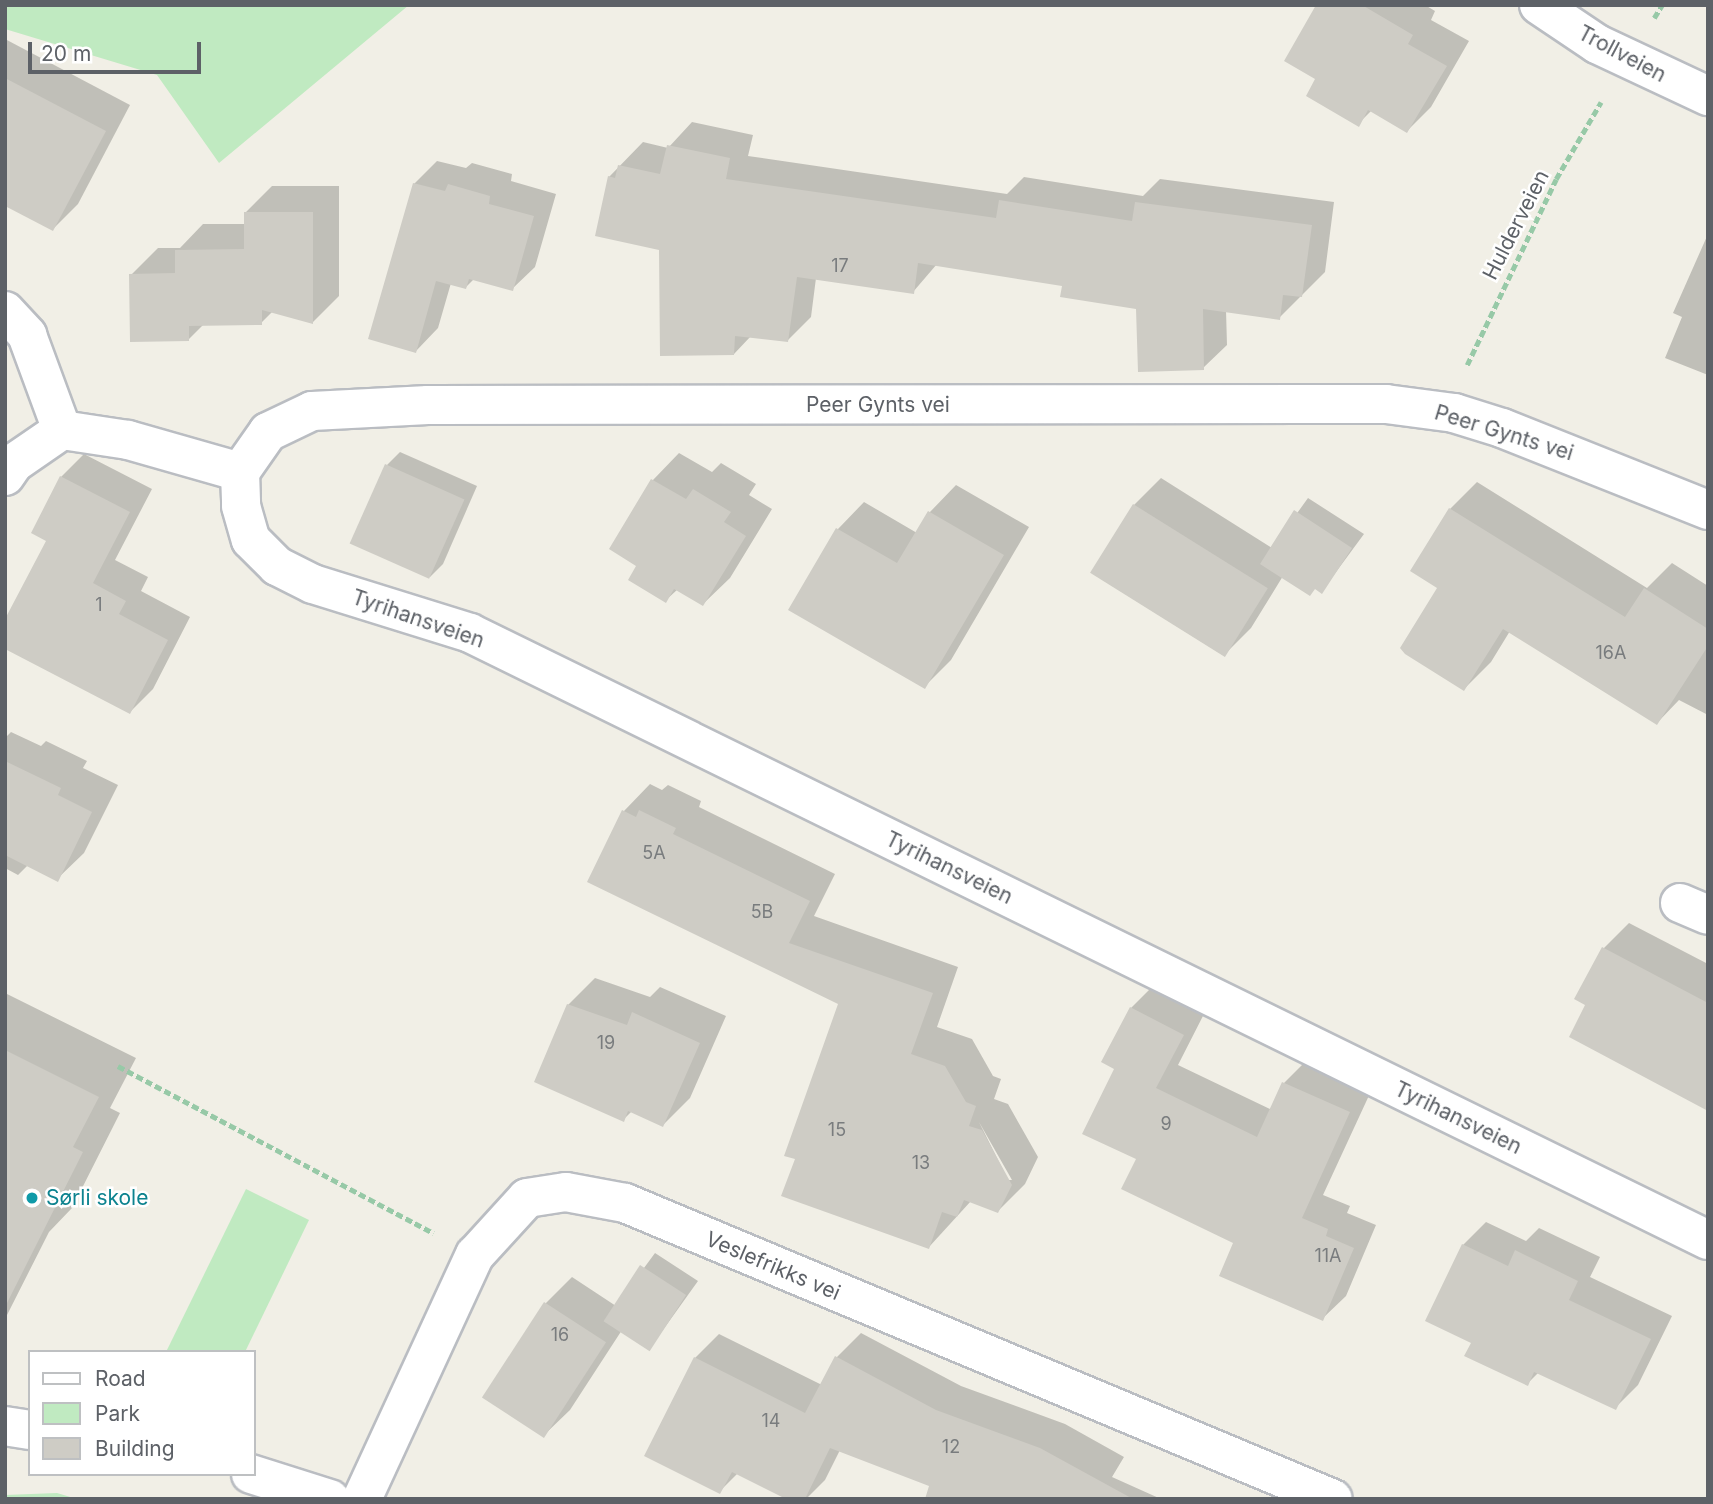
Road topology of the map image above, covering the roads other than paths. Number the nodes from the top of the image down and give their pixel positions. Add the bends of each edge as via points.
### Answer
1 (1539, 5) edge
2 (1708, 96) edge
3 (5, 311) edge
4 (62, 430) junction
5 (240, 472) junction
6 (5, 476) edge
7 (1708, 510) edge
8 (1708, 1240) edge
9 (5, 1426) edge
10 (28, 1430) edge
11 (256, 1475) edge
12 (330, 1499) edge
13 (362, 1499) edge
14 (1333, 1499) edge

1 - 2 street, Trollveien via 1629,61
3 - 4 street via 27,335
4 - 5 street via 128,440
4 - 6 street via 14,463
5 - 7 street, Peer Gynts vei via 268,432 312,411 428,405 1386,404 1454,413 1592,461
5 - 8 street, Tyrihansveien via 241,506 251,540 277,566 313,584 470,633
9 - 10 street
11 - 12 street
13 - 14 street, Veslefrikks vei via 475,1255 527,1198 566,1192 625,1203

